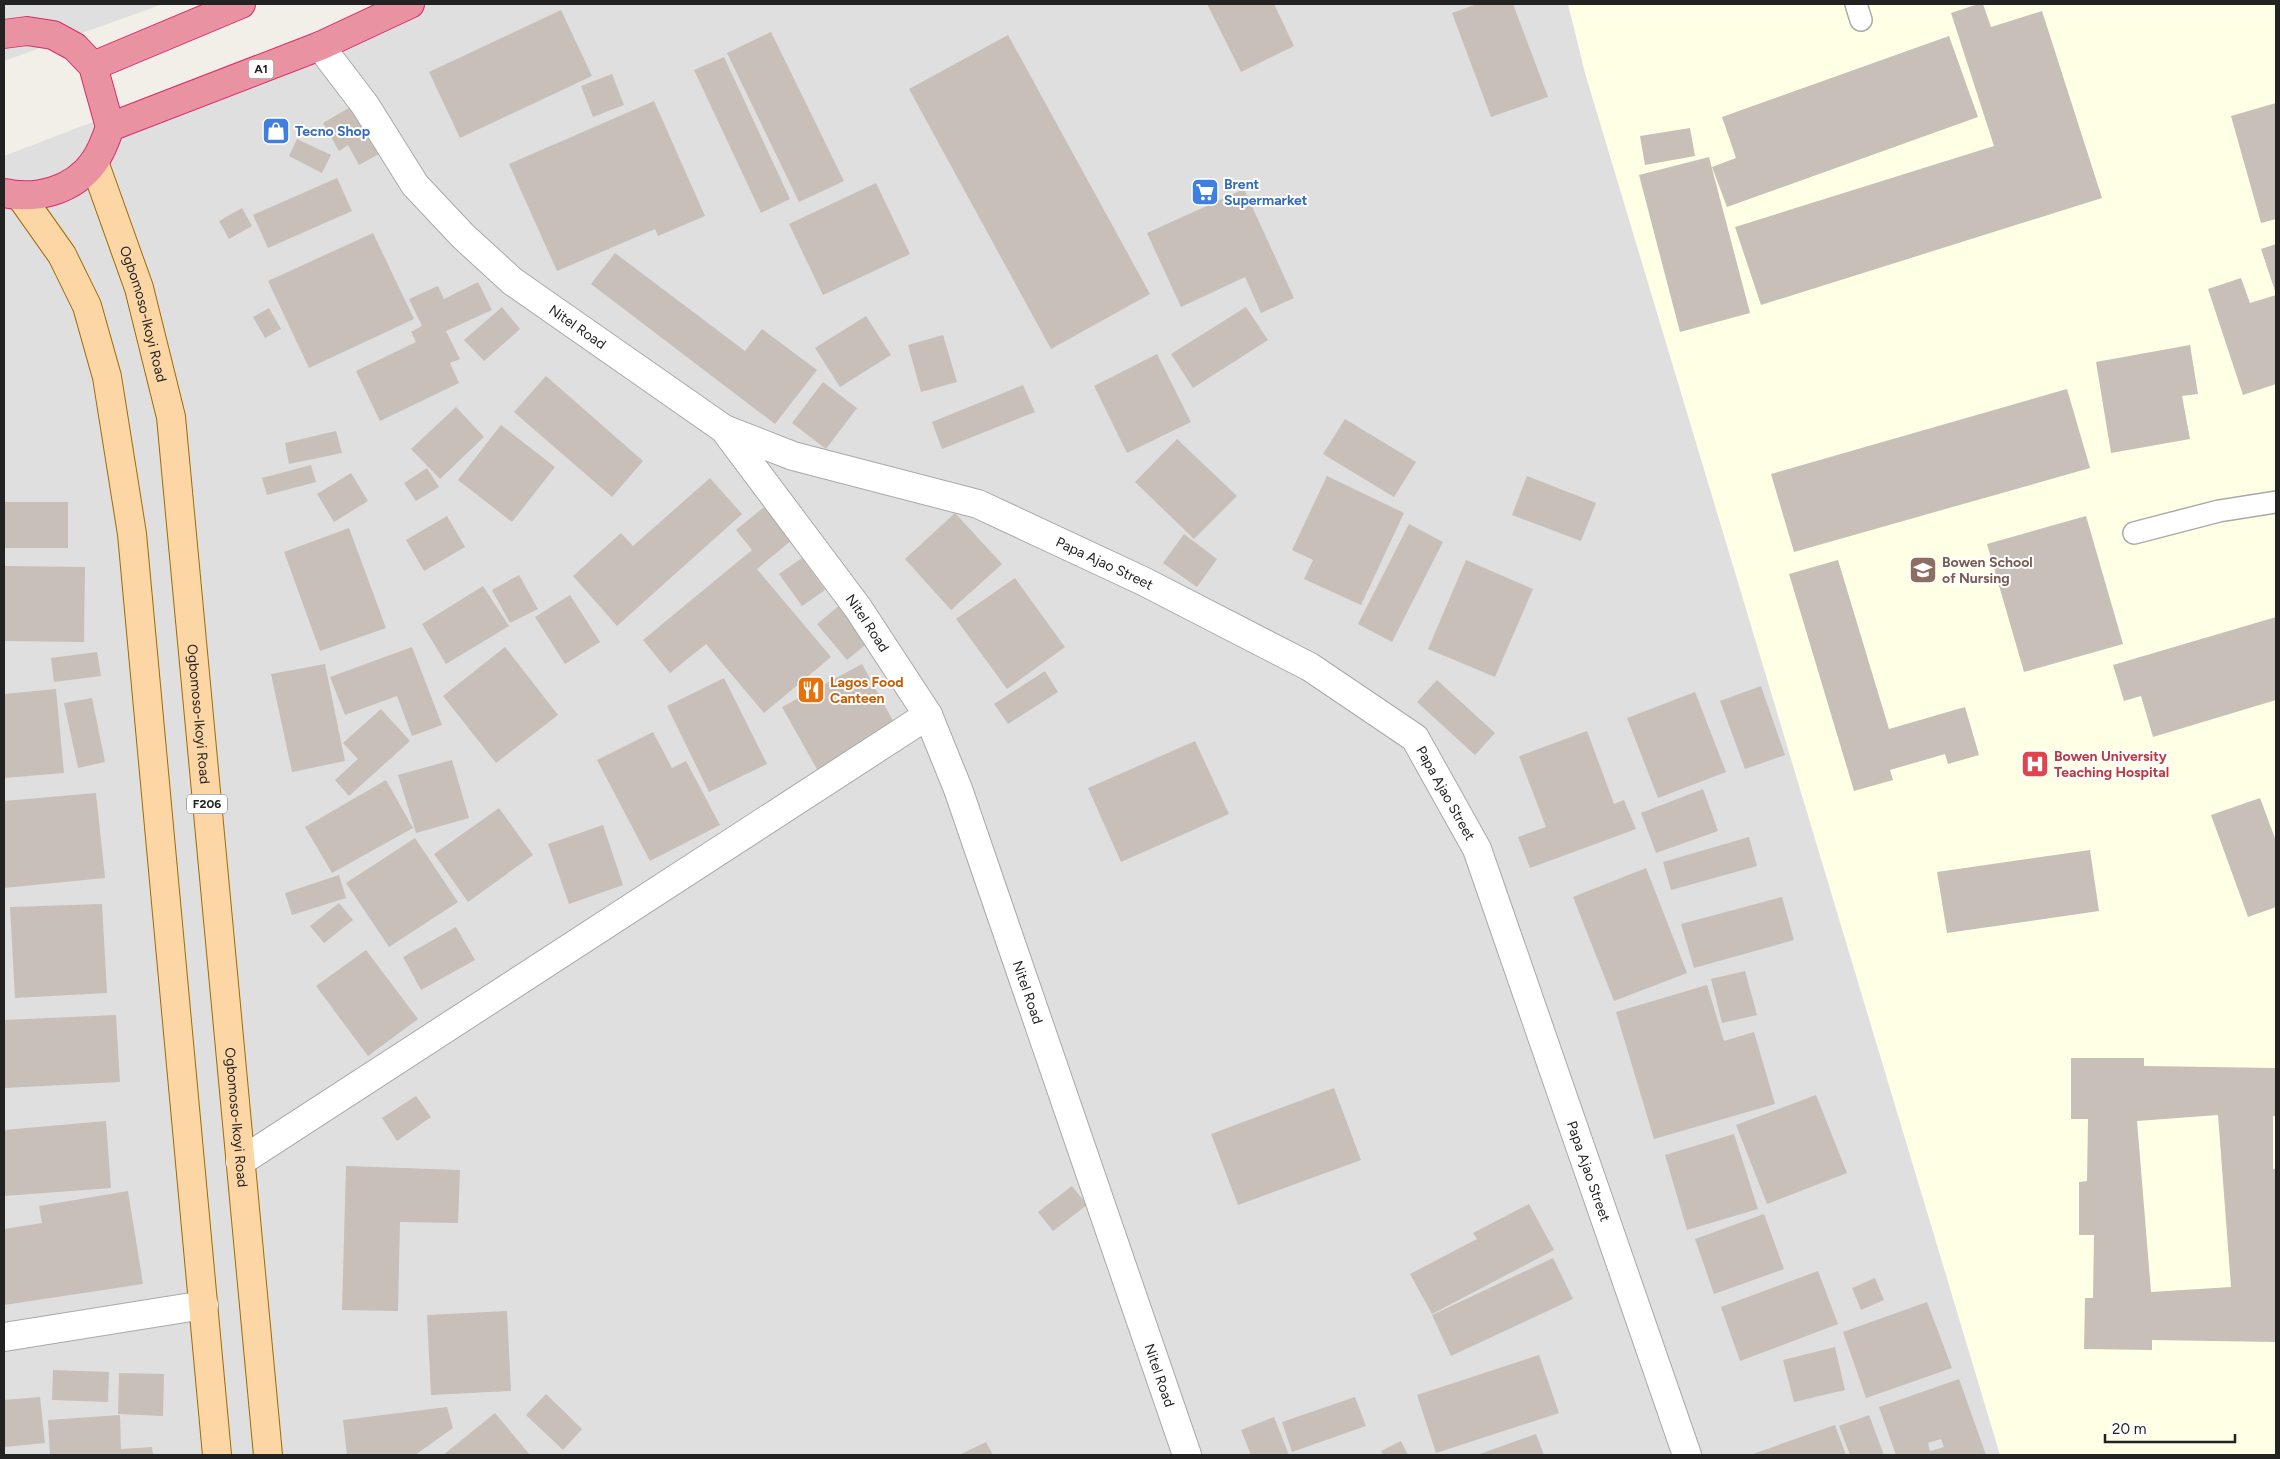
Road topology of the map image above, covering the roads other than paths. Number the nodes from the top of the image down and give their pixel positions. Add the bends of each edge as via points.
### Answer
1 (241, 4) edge
2 (410, 4) edge
3 (4, 34) edge
4 (320, 46) junction
5 (94, 66) junction
6 (110, 127) junction
7 (94, 162) junction
8 (12, 195) edge
9 (724, 429) junction
10 (2276, 502) edge
11 (2134, 533) dead end
12 (928, 715) junction
13 (240, 1162) junction
14 (204, 1305) junction
15 (4, 1337) edge
16 (217, 1455) edge
17 (268, 1455) edge
18 (1187, 1455) edge
19 (1687, 1455) edge

1 - 5 highway
2 - 4 highway, A1
3 - 5 highway via 27,31 52,35 75,47
4 - 6 highway, A1
4 - 9 street, Nitel Road via 365,105 415,185 462,236 512,281
5 - 6 highway
6 - 7 highway
7 - 8 highway via 76,181 50,194
7 - 13 main road, Ogbomoso-Ikoyi Road / F206 via 139,288 170,418
8 - 14 main road via 62,255 87,306 109,387 132,534
9 - 12 street, Nitel Road via 858,608
9 - 19 street, Papa Ajao Street via 793,456 978,504 1143,581 1310,667 1415,738 1477,849
10 - 11 lane via 2219,511
12 - 13 street
12 - 18 street, Nitel Road via 958,789
13 - 17 main road, Ogbomoso-Ikoyi Road / F206
14 - 15 street
14 - 16 main road

